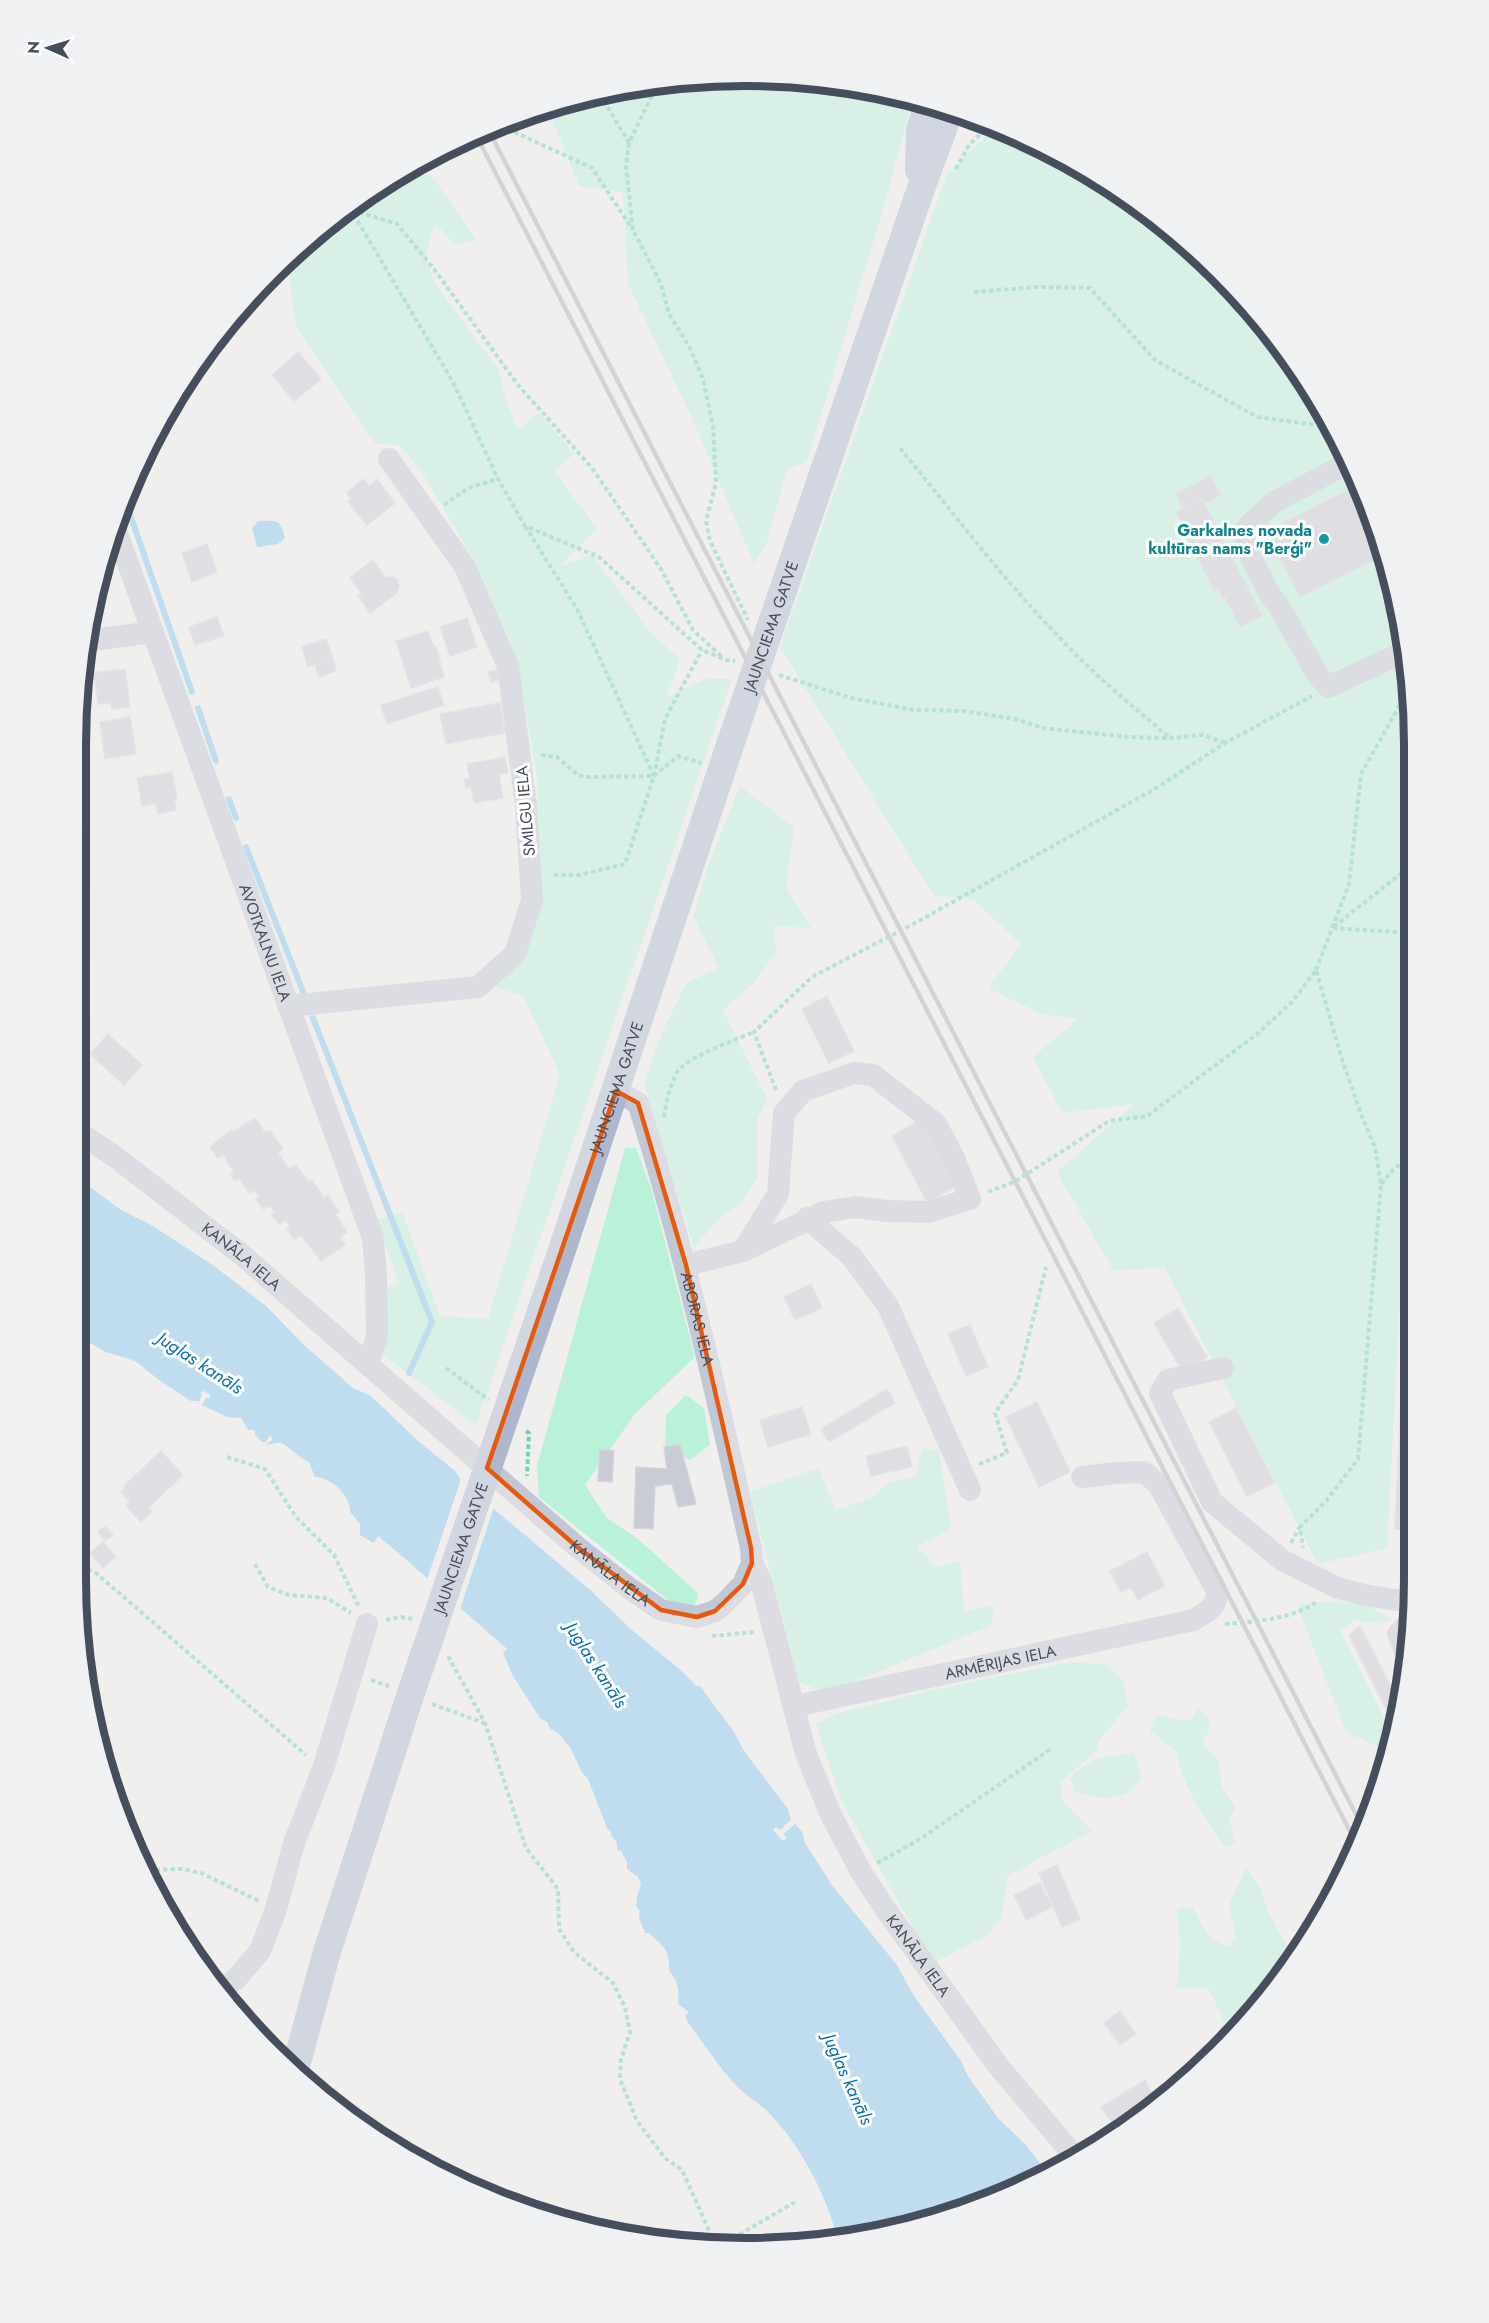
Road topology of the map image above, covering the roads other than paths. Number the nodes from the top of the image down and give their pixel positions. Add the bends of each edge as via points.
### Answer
1 (926, 111) edge
2 (947, 117) edge
3 (965, 123) edge
4 (918, 196) junction
5 (389, 459) dead end
6 (1342, 466) edge
7 (119, 536) edge
8 (153, 632) junction
9 (94, 640) edge
10 (1397, 655) edge
11 (288, 1006) junction
12 (616, 1091) junction
13 (86, 1137) edge
14 (807, 1218) junction
15 (744, 1251) junction
16 (686, 1265) junction
17 (368, 1363) junction
18 (1223, 1368) dead end
19 (1082, 1477) dead end
20 (966, 1481) road end
21 (752, 1563) junction
22 (1403, 1601) edge
23 (367, 1624) road end
24 (795, 1706) junction
25 (227, 1986) edge
26 (297, 2062) edge
27 (1070, 2151) edge

1 - 4 main road via 920,130
2 - 4 main road, JAUNCIEMA GATVE
3 - 4 main road
4 - 12 main road, JAUNCIEMA GATVE
5 - 11 street, SMILGU IELA via 465,567 508,666 526,805 532,900 516,954 478,987
6 - 10 street via 1274,502 1247,527 1245,544 1269,593 1328,687
7 - 8 street, AVOTKALNU IELA
8 - 9 street
8 - 11 street, AVOTKALNU IELA
11 - 17 street, AVOTKALNU IELA via 373,1238 377,1337
12 - 16 street, ABORAS IELA via 638,1103
12 - 26 main road, JAUNCIEMA GATVE via 410,1696 326,1955
13 - 17 street, KANĀLA IELA via 242,1254
14 - 15 street
14 - 15 street via 855,1207 928,1212 970,1199 936,1124 873,1075 854,1073 802,1091 784,1113 778,1194
14 - 20 street via 852,1257 888,1306
15 - 16 street
16 - 21 street, ABORAS IELA
17 - 21 street, KANĀLA IELA via 576,1546 661,1610 697,1617 715,1611 743,1584
18 - 22 street via 1168,1380 1160,1393 1212,1502 1282,1560 1338,1588
19 - 24 street, ARMĒRIJAS IELA via 1144,1472 1158,1484 1216,1589 1218,1598 1213,1608 1194,1620 1118,1638
21 - 24 street, KANĀLA IELA via 761,1581
23 - 25 street via 323,1769 294,1843 260,1951
24 - 27 street, KANĀLA IELA via 806,1754 831,1815 861,1872 999,2067

